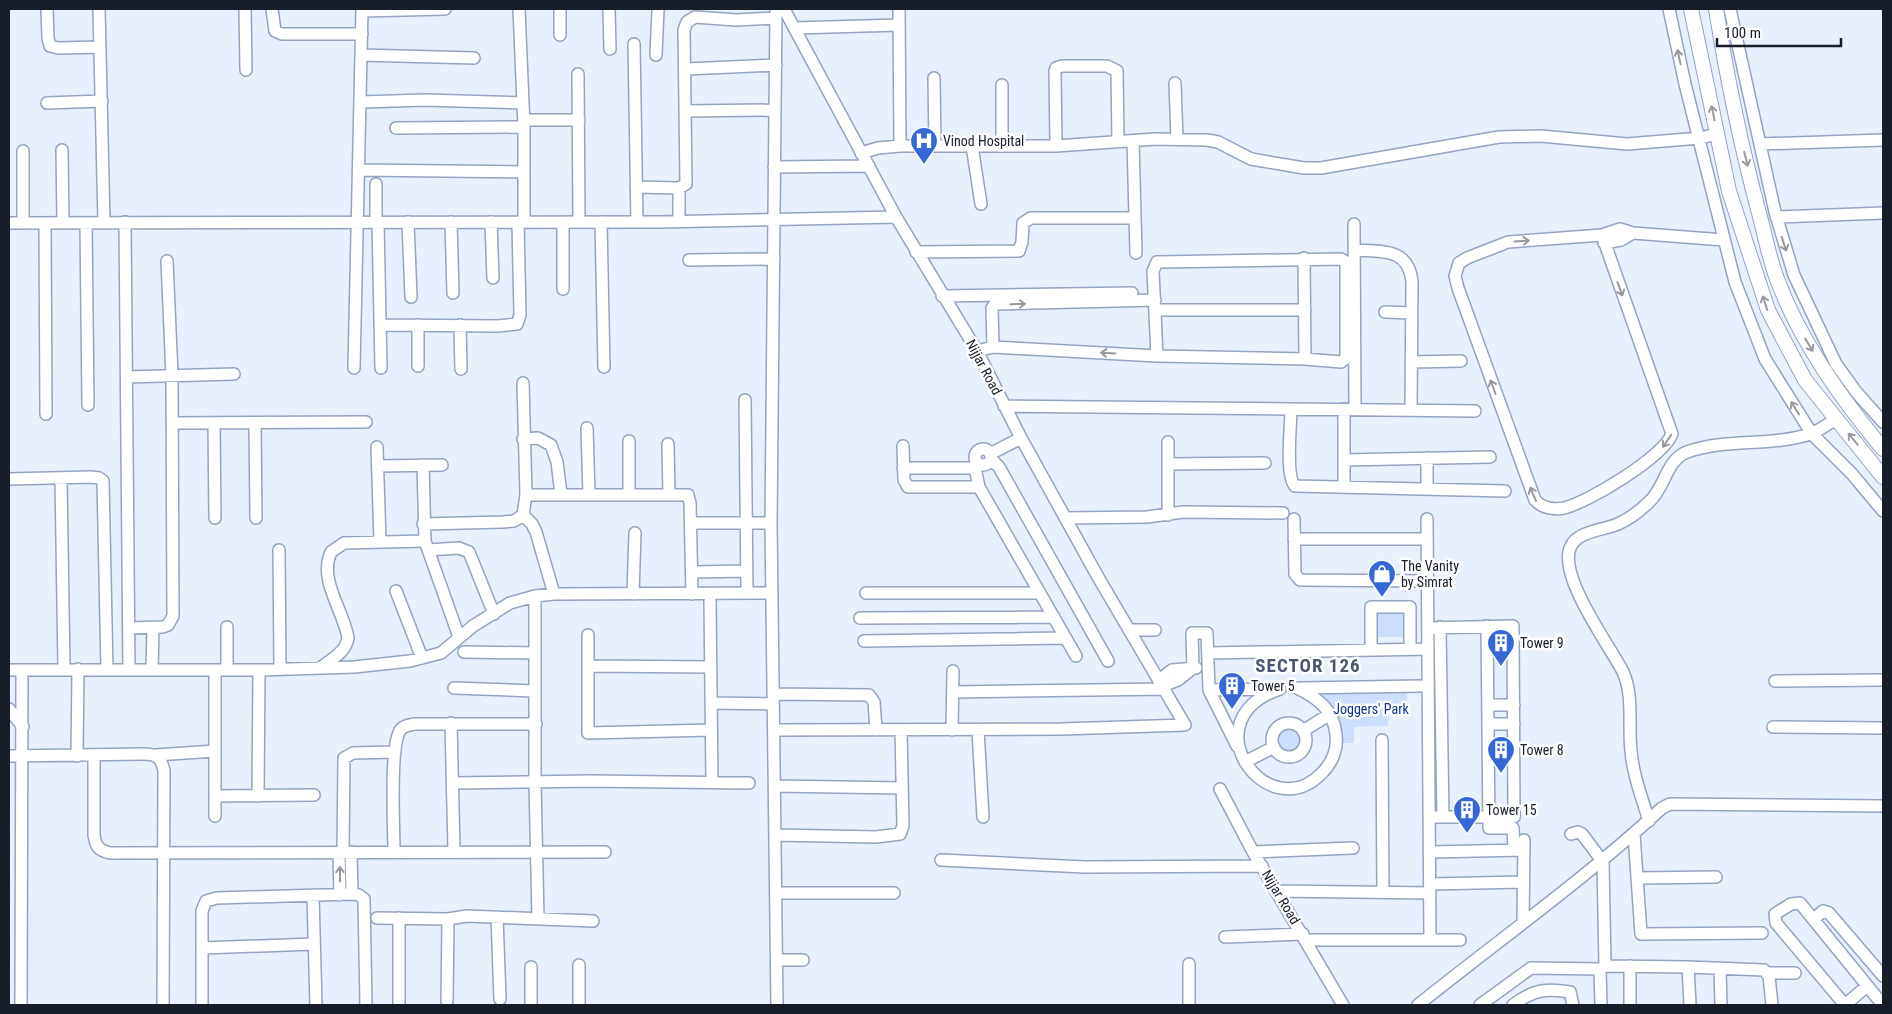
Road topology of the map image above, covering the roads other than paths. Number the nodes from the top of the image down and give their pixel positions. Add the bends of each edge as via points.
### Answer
1 (47, 9) edge
2 (99, 9) edge
3 (245, 9) edge
4 (272, 9) edge
5 (519, 9) edge
6 (560, 9) edge
7 (609, 9) edge
8 (658, 9) edge
9 (784, 9) edge
10 (899, 9) edge
11 (1669, 9) edge
12 (1691, 9) edge
13 (1716, 9) edge
14 (1730, 9) edge
15 (362, 10) edge
16 (445, 10) edge
17 (776, 14) edge
18 (899, 25) junction
19 (794, 28) junction
20 (362, 34) junction
21 (560, 35) dead end
22 (634, 44) dead end
23 (100, 47) junction
24 (610, 49) dead end
25 (360, 55) junction
26 (656, 55) dead end
27 (474, 58) dead end
28 (776, 65) junction
29 (686, 69) junction
30 (246, 70) dead end
31 (578, 74) dead end
32 (934, 78) dead end
33 (1176, 83) dead end
34 (1002, 85) dead end
35 (102, 101) junction
36 (360, 102) junction
37 (47, 103) dead end
38 (523, 103) junction
39 (774, 110) junction
40 (686, 111) junction
41 (579, 120) junction
42 (524, 123) junction
43 (396, 128) dead end
44 (1717, 134) junction
45 (1700, 138) junction
46 (1177, 139) junction
47 (1883, 140) edge
48 (1133, 141) junction
49 (1118, 142) junction
50 (1760, 144) junction
51 (900, 146) junction
52 (935, 146) junction
53 (972, 146) junction
54 (1002, 146) junction
55 (1056, 146) junction
56 (62, 150) dead end
57 (23, 151) dead end
58 (861, 153) junction
59 (869, 166) junction
60 (774, 167) junction
61 (360, 170) junction
62 (524, 172) junction
63 (376, 184) dead end
64 (636, 188) junction
65 (679, 188) junction
66 (981, 204) dead end
67 (1883, 213) edge
68 (896, 217) junction
69 (1776, 217) junction
70 (1135, 218) junction
71 (774, 220) junction
72 (104, 222) junction
73 (125, 222) junction
74 (357, 222) junction
75 (377, 222) junction
76 (408, 222) junction
77 (451, 222) junction
78 (491, 222) junction
79 (521, 222) junction
80 (563, 222) junction
81 (579, 222) junction
82 (602, 222) junction
83 (637, 222) junction
84 (679, 222) junction
85 (9, 223) edge
86 (23, 223) junction
87 (44, 223) junction
88 (63, 223) junction
89 (86, 223) junction
90 (1354, 224) dead end
91 (1603, 239) junction
92 (1724, 240) junction
93 (1354, 250) junction
94 (916, 252) junction
95 (1136, 253) dead end
96 (1304, 258) junction
97 (774, 259) junction
98 (689, 260) dead end
99 (168, 261) dead end
100 (493, 278) dead end
101 (563, 289) dead end
102 (453, 292) dead end
103 (1132, 293) dead end
104 (942, 296) junction
105 (411, 297) dead end
106 (1155, 305) junction
107 (1305, 310) junction
108 (1385, 312) dead end
109 (1411, 313) junction
110 (381, 324) junction
111 (418, 325) junction
112 (460, 326) junction
113 (993, 347) junction
114 (977, 351) junction
115 (1157, 356) junction
116 (1305, 359) junction
117 (1461, 361) dead end
118 (1411, 362) junction
119 (418, 366) dead end
120 (604, 367) dead end
121 (354, 368) dead end
122 (381, 368) dead end
123 (461, 369) dead end
124 (234, 374) dead end
125 (172, 376) junction
126 (127, 377) junction
127 (524, 383) dead end
128 (745, 400) dead end
129 (88, 405) dead end
130 (1004, 406) junction
131 (1291, 409) junction
132 (1349, 409) junction
133 (1411, 410) junction
134 (1475, 411) dead end
135 (46, 414) dead end
136 (1836, 418) junction
137 (366, 422) dead end
138 (1883, 422) edge
139 (173, 423) junction
140 (214, 423) junction
141 (255, 423) junction
142 (587, 428) dead end
143 (1812, 434) junction
144 (1021, 438) junction
145 (523, 439) junction
146 (629, 441) dead end
147 (1168, 442) dead end
148 (668, 444) dead end
149 (903, 446) dead end
150 (377, 447) dead end
151 (1883, 448) edge
152 (991, 456) junction
153 (1490, 457) dead end
154 (1427, 458) junction
155 (1344, 460) junction
156 (1265, 463) dead end
157 (1168, 464) junction
158 (442, 465) dead end
159 (975, 465) junction
160 (378, 466) junction
161 (423, 466) junction
162 (903, 468) junction
163 (1883, 476) edge
164 (61, 478) junction
165 (9, 479) edge
166 (979, 487) junction
167 (1344, 487) junction
168 (1427, 489) junction
169 (1505, 491) dead end
170 (560, 494) junction
171 (590, 494) junction
172 (629, 494) junction
173 (669, 494) junction
174 (526, 495) junction
175 (1283, 512) dead end
176 (1883, 512) edge
177 (1168, 514) junction
178 (523, 515) junction
179 (215, 518) dead end
180 (256, 518) dead end
181 (1065, 518) junction
182 (1294, 518) dead end
183 (1427, 520) dead end
184 (691, 523) junction
185 (771, 523) junction
186 (423, 524) junction
187 (746, 524) junction
188 (635, 533) dead end
189 (1294, 539) junction
190 (1427, 539) junction
191 (380, 542) junction
192 (426, 545) junction
193 (279, 550) dead end
194 (746, 571) junction
195 (692, 572) junction
196 (1428, 581) junction
197 (396, 591) dead end
198 (747, 593) junction
199 (772, 593) junction
200 (866, 593) dead end
201 (1040, 593) junction
202 (554, 594) junction
203 (633, 594) junction
204 (692, 594) junction
205 (535, 596) junction
206 (710, 601) dead end
207 (494, 614) junction
208 (1054, 617) junction
209 (860, 618) dead end
210 (1487, 626) junction
211 (227, 627) dead end
212 (1440, 627) junction
213 (130, 628) junction
214 (153, 628) junction
215 (1428, 628) junction
216 (1129, 630) junction
217 (1154, 630) dead end
218 (588, 635) dead end
219 (459, 637) junction
220 (1065, 638) junction
221 (864, 641) dead end
222 (1410, 649) junction
223 (1428, 649) junction
224 (1371, 650) junction
225 (464, 652) dead end
226 (535, 652) junction
227 (1209, 653) junction
228 (1076, 656) dead end
229 (422, 658) junction
230 (1108, 662) dead end
231 (588, 666) junction
232 (711, 666) junction
233 (320, 668) junction
234 (1193, 668) junction
235 (1209, 668) junction
236 (78, 669) junction
237 (280, 669) junction
238 (9, 670) edge
239 (64, 670) junction
240 (107, 670) junction
241 (129, 670) junction
242 (152, 670) junction
243 (215, 670) junction
244 (227, 670) junction
245 (259, 670) junction
246 (22, 671) junction
247 (953, 671) dead end
248 (1883, 680) edge
249 (1775, 681) dead end
250 (1162, 685) junction
251 (1421, 686) dead end
252 (454, 688) dead end
253 (1297, 688) junction
254 (1280, 689) junction
255 (534, 690) junction
256 (1209, 690) junction
257 (953, 692) junction
258 (773, 699) junction
259 (711, 703) junction
260 (1488, 705) junction
261 (1514, 705) junction
262 (9, 709) edge
263 (1330, 714) junction
264 (451, 723) junction
265 (536, 724) junction
266 (1488, 724) junction
267 (1514, 724) junction
268 (23, 727) junction
269 (1773, 727) dead end
270 (1883, 728) edge
271 (711, 730) junction
272 (774, 730) junction
273 (876, 730) junction
274 (901, 730) junction
275 (952, 730) junction
276 (978, 730) junction
277 (1303, 731) junction
278 (1382, 740) dead end
279 (1274, 747) junction
280 (1239, 750) junction
281 (215, 751) junction
282 (394, 752) junction
283 (94, 755) junction
284 (156, 755) junction
285 (9, 756) edge
286 (23, 756) junction
287 (77, 756) junction
288 (1245, 762) junction
289 (712, 782) junction
290 (453, 783) junction
291 (535, 783) junction
292 (749, 783) dead end
293 (775, 786) junction
294 (902, 788) junction
295 (1220, 789) dead end
296 (314, 795) dead end
297 (215, 796) junction
298 (258, 796) junction
299 (1883, 806) edge
300 (215, 816) dead end
301 (983, 817) dead end
302 (1429, 817) junction
303 (1443, 817) junction
304 (1489, 817) junction
305 (1649, 821) junction
306 (1571, 834) dead end
307 (1634, 834) junction
308 (776, 835) junction
309 (1520, 847) junction
310 (1353, 848) dead end
311 (454, 850) junction
312 (164, 851) junction
313 (394, 851) junction
314 (345, 852) junction
315 (536, 852) junction
316 (605, 852) dead end
317 (1253, 852) junction
318 (1429, 852) junction
319 (942, 860) dead end
320 (1603, 862) junction
321 (1262, 866) junction
322 (1586, 875) junction
323 (1716, 877) dead end
324 (1638, 878) junction
325 (1524, 882) junction
326 (1430, 888) junction
327 (1276, 891) junction
328 (1383, 892) junction
329 (1605, 892) junction
330 (776, 893) junction
331 (894, 893) dead end
332 (346, 895) junction
333 (313, 896) junction
334 (9, 910) edge
335 (21, 910) junction
336 (497, 917) junction
337 (377, 918) dead end
338 (399, 918) junction
339 (538, 918) junction
340 (448, 919) junction
341 (1814, 919) junction
342 (593, 921) dead end
343 (1524, 922) junction
344 (1762, 933) dead end
345 (1225, 937) dead end
346 (1305, 937) junction
347 (1430, 940) junction
348 (1460, 940) dead end
349 (314, 944) junction
350 (202, 948) junction
351 (777, 960) junction
352 (803, 960) dead end
353 (1189, 964) dead end
354 (579, 965) dead end
355 (1630, 966) junction
356 (1688, 967) junction
357 (531, 968) dead end
358 (1720, 968) junction
359 (1768, 973) junction
360 (1795, 973) dead end
361 (1883, 976) edge
362 (1867, 986) junction
363 (500, 999) dead end
364 (447, 1001) dead end
365 (21, 1005) edge
366 (164, 1005) edge
367 (202, 1005) edge
368 (316, 1005) edge
369 (366, 1005) edge
370 (399, 1005) edge
371 (531, 1005) edge
372 (579, 1005) edge
373 (777, 1005) edge
374 (1189, 1005) edge
375 (1343, 1005) edge
376 (1418, 1005) edge
377 (1480, 1005) edge
378 (1514, 1005) edge
379 (1573, 1005) edge
380 (1601, 1005) edge
381 (1630, 1005) edge
382 (1690, 1005) edge
383 (1721, 1005) edge
384 (1772, 1005) edge
385 (1845, 1005) edge
386 (1883, 1005) edge

1 - 23 street via 50,46
2 - 23 street
3 - 30 street
4 - 20 street via 272,26 275,32 282,34
5 - 38 street
6 - 21 street
7 - 24 street
8 - 26 street
9 - 19 street, Nijjar Road
10 - 18 street
45 -> 11 street
44 -> 12 main road
13 -> 151 main road via 1742,144 1777,279 1807,342 1852,412
14 - 50 street
15 - 16 street
15 - 20 street
17 - 28 street
17 - 29 street via 689,19 684,30
18 - 19 street
18 - 51 street
19 - 58 street, Nijjar Road
20 - 25 street
22 - 64 street
23 - 35 street
25 - 27 street
25 - 36 street
28 - 29 street
28 - 39 street
29 - 40 street
31 - 41 street
32 - 52 street
33 - 46 street
34 - 54 street
35 - 37 street
35 - 72 street
36 - 38 street
36 - 61 street
38 - 42 street
39 - 40 street
39 - 60 street
40 - 65 street via 686,184
41 - 42 street
41 - 81 street
42 - 43 street
42 - 62 street
44 - 45 street
136 -> 44 main road via 1805,380 1768,310 1729,192
45 - 46 street via 1627,144 1541,136 1499,137 1321,168 1251,158 1218,142
45 - 92 street
46 - 48 street
47 - 50 street
48 - 49 street
48 - 70 street
49 - 55 street
49 - 55 street via 1117,70 1107,66 1067,66 1058,67 1054,72
50 - 69 street
51 - 52 street
51 - 58 street
52 - 53 street
53 - 54 street
53 - 66 street
54 - 55 street
56 - 88 street
57 - 86 street
58 - 59 street, Nijjar Road
59 - 60 street
59 - 68 street, Nijjar Road
60 - 71 street
61 - 62 street
61 - 74 street
62 - 79 street
63 - 75 street
64 - 65 street
64 - 83 street
65 - 84 street
67 - 69 street
68 - 71 street
68 - 94 street, Nijjar Road
69 -> 138 street via 1794,275 1836,364
70 - 94 street via 1030,218 1023,223 1019,250
70 - 95 street
71 - 84 street
71 - 97 street
72 - 73 street
72 - 89 street
73 - 74 street
73 - 126 street
74 - 75 street
74 - 121 street
75 - 76 street
75 - 110 street
76 - 77 street
76 - 105 street
77 - 78 street
77 - 102 street
78 - 79 street
78 - 100 street
79 - 80 street
79 - 112 street via 519,319 510,326
80 - 81 street
80 - 101 street
81 - 82 street
82 - 83 street
82 - 120 street
83 - 84 street
85 - 86 street
86 - 87 street
87 - 88 street
87 - 135 street
88 - 89 street
89 - 129 street
90 - 93 street
91 -> 91 street via 1672,434 1664,446 1632,472 1564,508 1545,507 1535,500 1509,433 1458,288 1456,268 1467,258 1508,242
91 - 92 street via 1620,229 1633,233
143 -> 92 street via 1765,359 1735,282
93 - 109 street via 1394,253 1406,262 1411,273
93 - 132 street
94 - 104 street, Nijjar Road
96 - 106 street via 1162,261 1154,265
96 - 107 street
96 - 116 street via 1337,258 1346,262 1346,358 1341,362
97 - 98 street
97 - 185 street
99 - 125 street
103 - 104 street
104 - 114 street, Nijjar Road
106 - 107 street
113 -> 106 street via 992,308 995,304
106 - 115 street
107 - 116 street
108 - 109 street
109 - 118 street
110 - 111 street
110 - 122 street
111 - 112 street
111 - 119 street
112 - 123 street
113 - 114 street
115 -> 113 street
114 - 130 street, Nijjar Road
115 - 116 street
117 - 118 street
118 - 133 street
124 - 125 street
125 - 126 street
125 - 139 street
126 - 213 street
127 - 145 street
128 - 187 street
130 - 131 street
130 - 144 street, Nijjar Road
131 - 132 street
131 - 167 street via 1290,470 1293,484 1299,487
132 - 133 street
132 - 155 street
133 - 134 street
136 - 143 street
163 -> 136 main road
137 - 141 street
139 - 140 street
139 - 214 street via 173,616 168,625
140 - 141 street
140 - 179 street
141 - 180 street
142 - 171 street
143 - 176 street via 1852,474
143 - 305 street via 1714,446 1685,453 1671,465 1658,493 1648,504 1618,523 1582,536 1571,546 1569,564 1575,584 1626,678 1631,753
144 - 152 street
144 - 181 street, Nijjar Road
145 - 170 street via 538,438 551,445 557,462
145 - 174 street
146 - 172 street
147 - 157 street
148 - 173 street
149 - 162 street
150 - 160 street
152 - 159 street via 986,450 979,450
152 - 230 street
153 - 154 street
154 - 155 street
154 - 168 street
155 - 167 street
156 - 157 street
157 - 177 street
158 - 161 street
159 - 162 street
159 - 166 street
160 - 161 street
160 - 191 street
161 - 186 street
162 - 166 street via 905,484 912,488
164 - 165 street
164 - 239 street
164 - 240 street via 99,478 104,486
166 - 201 street
167 - 168 street
168 - 169 street
170 - 171 street
170 - 174 street
171 - 172 street
172 - 173 street
173 - 184 street via 688,495
174 - 178 street
175 - 177 street
177 - 181 street
178 - 186 street via 514,521 503,522
178 - 202 street via 536,532
181 - 216 street, Nijjar Road
182 - 189 street
183 - 190 street
184 - 187 street
184 - 195 street
185 - 187 street
185 - 199 street
186 - 192 street
187 - 194 street
188 - 203 street
189 - 190 street
189 - 196 street via 1295,574 1300,580
190 - 196 street
191 - 192 street
191 - 233 street via 344,543 328,558 329,578 348,638 347,645
192 - 207 street via 470,552
192 - 219 street
193 - 237 street
194 - 195 street
194 - 198 street
195 - 204 street
196 - 215 street
197 - 229 street
198 - 199 street
198 - 204 street
199 - 258 street
200 - 201 street
201 - 208 street
202 - 203 street
202 - 205 street
203 - 204 street
205 - 207 street via 510,603
205 - 226 street
206 - 232 street
207 - 219 street
208 - 209 street
208 - 220 street
210 - 212 street
210 - 260 street
210 - 261 street via 1513,626
211 - 244 street
212 - 215 street
212 - 303 street
213 - 214 street
213 - 241 street
214 - 242 street
215 - 223 street
216 - 217 street
216 - 250 street, Nijjar Road
218 - 231 street
219 - 229 street via 441,654
220 - 221 street
220 - 228 street
222 - 223 street
222 - 224 street
222 - 224 street via 1410,607 1371,607
223 - 302 street
224 - 227 street
225 - 226 street
226 - 255 street
227 - 234 street via 1207,633 1192,632
227 - 235 street
229 - 233 street
231 - 232 street
231 - 271 street via 588,733
232 - 259 street
233 - 237 street
234 - 235 street
234 - 250 street via 1172,670
235 - 256 street
236 - 239 street
236 - 240 street
236 - 287 street
237 - 245 street
238 - 246 street
239 - 246 street
240 - 241 street
241 - 242 street
242 - 243 street
243 - 244 street
243 - 281 street
244 - 245 street
245 - 298 street
246 - 268 street
247 - 257 street
248 - 249 street
250 - 257 street
250 - 276 street, Nijjar Road via 1185,725
251 - 253 street
252 - 255 street
253 - 254 street
253 - 263 street via 1322,703
254 - 256 street
254 - 280 street via 1256,700 1246,710 1237,736
255 - 265 street
256 - 280 street
257 - 275 street
258 - 259 street
258 - 272 street
258 - 273 street via 869,695 874,702
259 - 271 street
260 - 261 street
260 - 266 street
261 - 267 street
262 - 268 street
263 - 277 street
263 - 288 street via 1336,727 1336,748 1328,768 1318,778 1305,785 1277,787 1253,774
264 - 265 street
264 - 282 street via 406,725 400,730
264 - 290 street
265 - 291 street
266 - 267 street
266 - 304 street
267 - 304 street via 1514,817
268 - 286 street
269 - 270 street
271 - 289 street
272 - 273 street
272 - 293 street
273 - 274 street
274 - 275 street
274 - 294 street
275 - 276 street
276 - 301 street
277 - 279 street via 1295,724 1280,725 1273,733
277 - 279 street via 1306,742 1295,755 1284,756
278 - 328 street
279 - 288 street
280 - 288 street
281 - 284 street
281 - 297 street
282 - 313 street
282 - 314 street via 352,753 344,758
283 - 284 street
283 - 287 street
283 - 312 street via 93,826 96,846 110,853
284 - 312 street via 164,771
285 - 286 street
286 - 287 street
286 - 335 street
289 - 291 street
289 - 292 street
290 - 291 street
290 - 311 street
291 - 315 street
293 - 294 street
293 - 308 street
294 - 308 street via 903,826 897,836
295 - 317 street, Nijjar Road
296 - 298 street
297 - 298 street
297 - 300 street
299 - 305 street via 1719,806 1674,802
302 - 303 street
302 - 318 street
303 - 304 street
304 - 309 street via 1488,828 1513,828
305 - 307 street
306 - 320 street via 1582,834
307 - 320 street
307 - 324 street
308 - 330 street
309 - 318 street
309 - 325 street
310 - 317 street
311 - 313 street
311 - 315 street
312 - 314 street
312 - 366 street
313 - 314 street
314 - 332 street
315 - 316 street
315 - 339 street
317 - 321 street, Nijjar Road
318 - 326 street
319 - 321 street via 1084,867
320 - 322 street
320 - 329 street
321 - 327 street, Nijjar Road
322 - 329 street
322 - 343 street
323 - 324 street
324 - 344 street via 1641,934
325 - 326 street
325 - 343 street
326 - 328 street
326 - 347 street
327 - 328 street
327 - 346 street, Nijjar Road
329 - 355 street via 1605,966
330 - 331 street
330 - 351 street
332 - 333 street
332 - 369 street via 359,895 364,899
333 - 349 street
333 - 350 street via 206,901 202,911
334 - 335 street
335 - 365 street
336 - 339 street
336 - 340 street
336 - 363 street
337 - 338 street
338 - 340 street
338 - 370 street
339 - 342 street
340 - 364 street
341 - 361 street via 1823,911 1829,914
341 - 362 street
341 - 385 street via 1798,902 1775,914 1774,918
343 - 376 street
345 - 346 street
346 - 347 street
346 - 375 street, Nijjar Road
347 - 348 street
349 - 350 street
349 - 368 street
350 - 367 street
351 - 352 street
351 - 373 street
353 - 374 street
354 - 372 street
355 - 356 street
355 - 381 street
356 - 358 street
356 - 382 street
357 - 371 street
358 - 359 street via 1762,969
358 - 383 street
359 - 360 street
359 - 384 street
362 - 385 street
362 - 386 street
377 - 380 street via 1524,971 1539,966 1600,969
378 - 379 street via 1527,994 1540,990 1570,992

